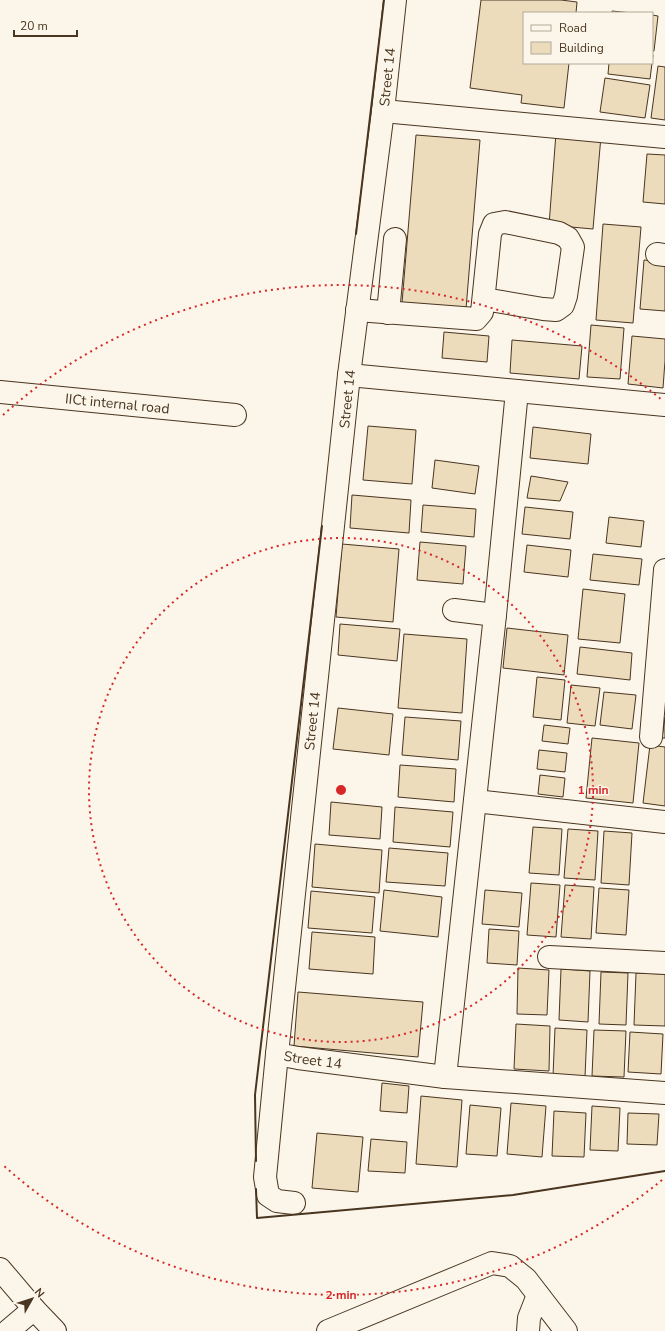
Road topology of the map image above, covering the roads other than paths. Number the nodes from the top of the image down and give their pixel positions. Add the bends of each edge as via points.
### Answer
1 (395, 0) edge
2 (383, 111) junction
3 (665, 137) edge
4 (395, 239) dead end
5 (484, 299) junction
6 (357, 310) junction
7 (388, 313) junction
8 (349, 376) junction
9 (517, 391) junction
10 (0, 392) edge
11 (665, 405) edge
12 (235, 415) dead end
13 (665, 570) edge
14 (454, 610) dead end
15 (495, 615) junction
16 (651, 737) dead end
17 (475, 801) junction
18 (665, 822) edge
19 (549, 956) dead end
20 (665, 963) edge
21 (277, 1054) junction
22 (445, 1077) junction
23 (665, 1093) edge
24 (294, 1203) dead end
25 (0, 1270) edge
26 (538, 1295) junction
27 (34, 1309) junction
28 (8, 1331) edge
29 (55, 1331) edge
30 (328, 1331) edge
31 (528, 1331) edge
32 (566, 1331) edge

1 - 2 street, Street 14
2 - 3 street
2 - 6 street, Street 14
4 - 7 street
5 - 5 street via 490,234 494,224 505,222 559,232 568,238 573,247 563,305 556,310
5 - 7 street via 482,312 476,319
6 - 7 street
6 - 8 street, Street 14
8 - 9 street
8 - 21 street, Street 14
9 - 11 street
9 - 15 street
10 - 12 street, IICt internal road
13 - 16 street
14 - 15 street
15 - 17 street
17 - 18 street
17 - 22 street
19 - 20 street
21 - 22 street, Street 14
21 - 24 street via 266,1186 268,1195 277,1201
22 - 23 street, Street 14
25 - 27 street
26 - 30 street via 526,1279 510,1266 492,1263
26 - 31 street via 529,1318
26 - 32 street
27 - 28 street
27 - 29 street

